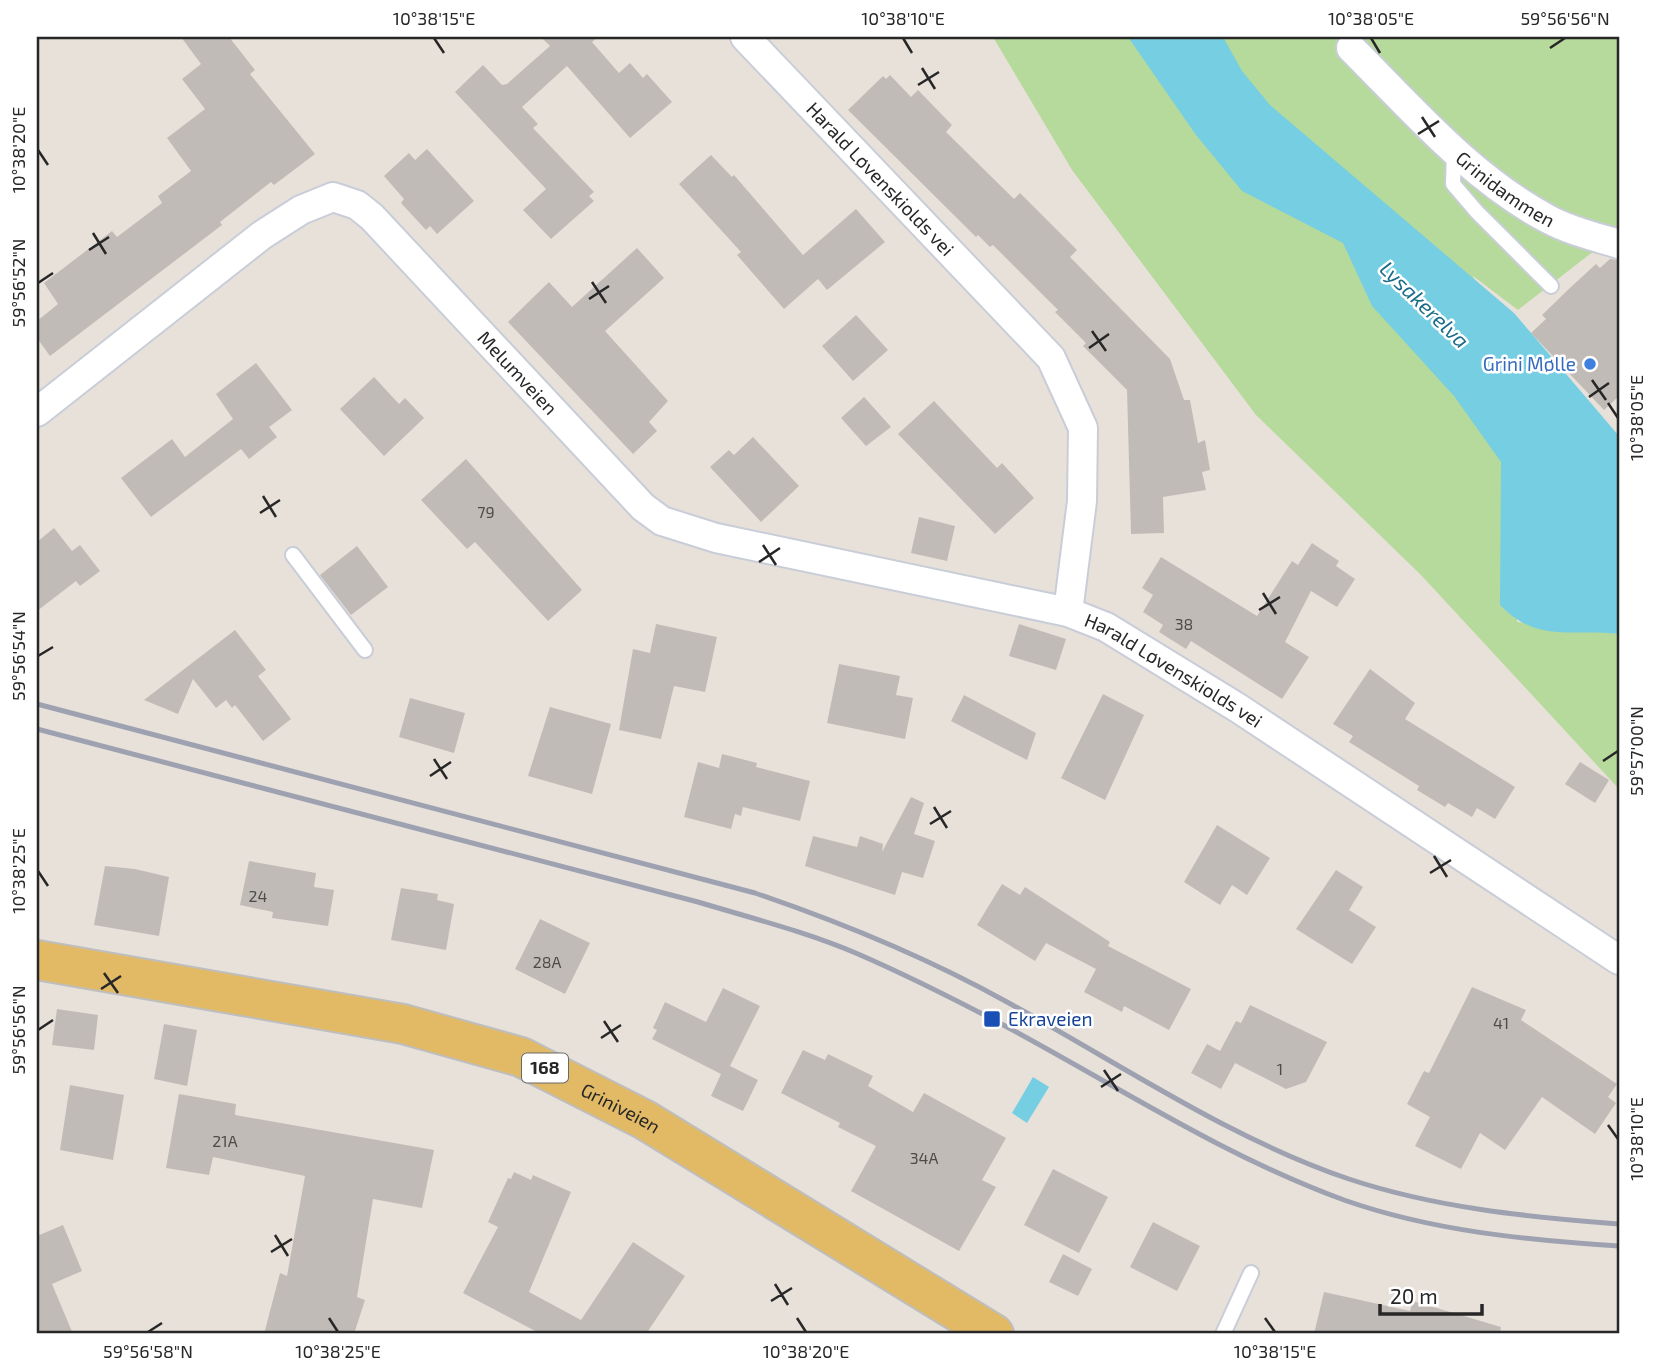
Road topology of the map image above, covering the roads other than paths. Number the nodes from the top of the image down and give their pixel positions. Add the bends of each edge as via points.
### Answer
1 (744, 37) edge
2 (1351, 48) dead end
3 (1454, 151) junction
4 (1619, 244) edge
5 (1551, 286) dead end
6 (37, 412) edge
7 (293, 555) dead end
8 (1068, 612) junction
9 (365, 650) dead end
10 (37, 960) edge
11 (1619, 960) edge
12 (1251, 1273) dead end
13 (994, 1334) edge
14 (1223, 1334) edge

1 - 8 street, Harald Løvenskiolds vei via 1051,358 1083,428 1082,501
2 - 3 street, Grinidammen
3 - 4 street, Grinidammen via 1504,192 1551,221
3 - 5 lane via 1453,184
6 - 8 street, Melumveien via 262,235 320,201 346,200 372,217 624,487 662,521 716,538
7 - 9 lane
8 - 11 street, Harald Løvenskiolds vei via 1106,627 1256,720
10 - 13 main road, Griniveien / 168 via 403,1024 521,1057 645,1120
12 - 14 lane

